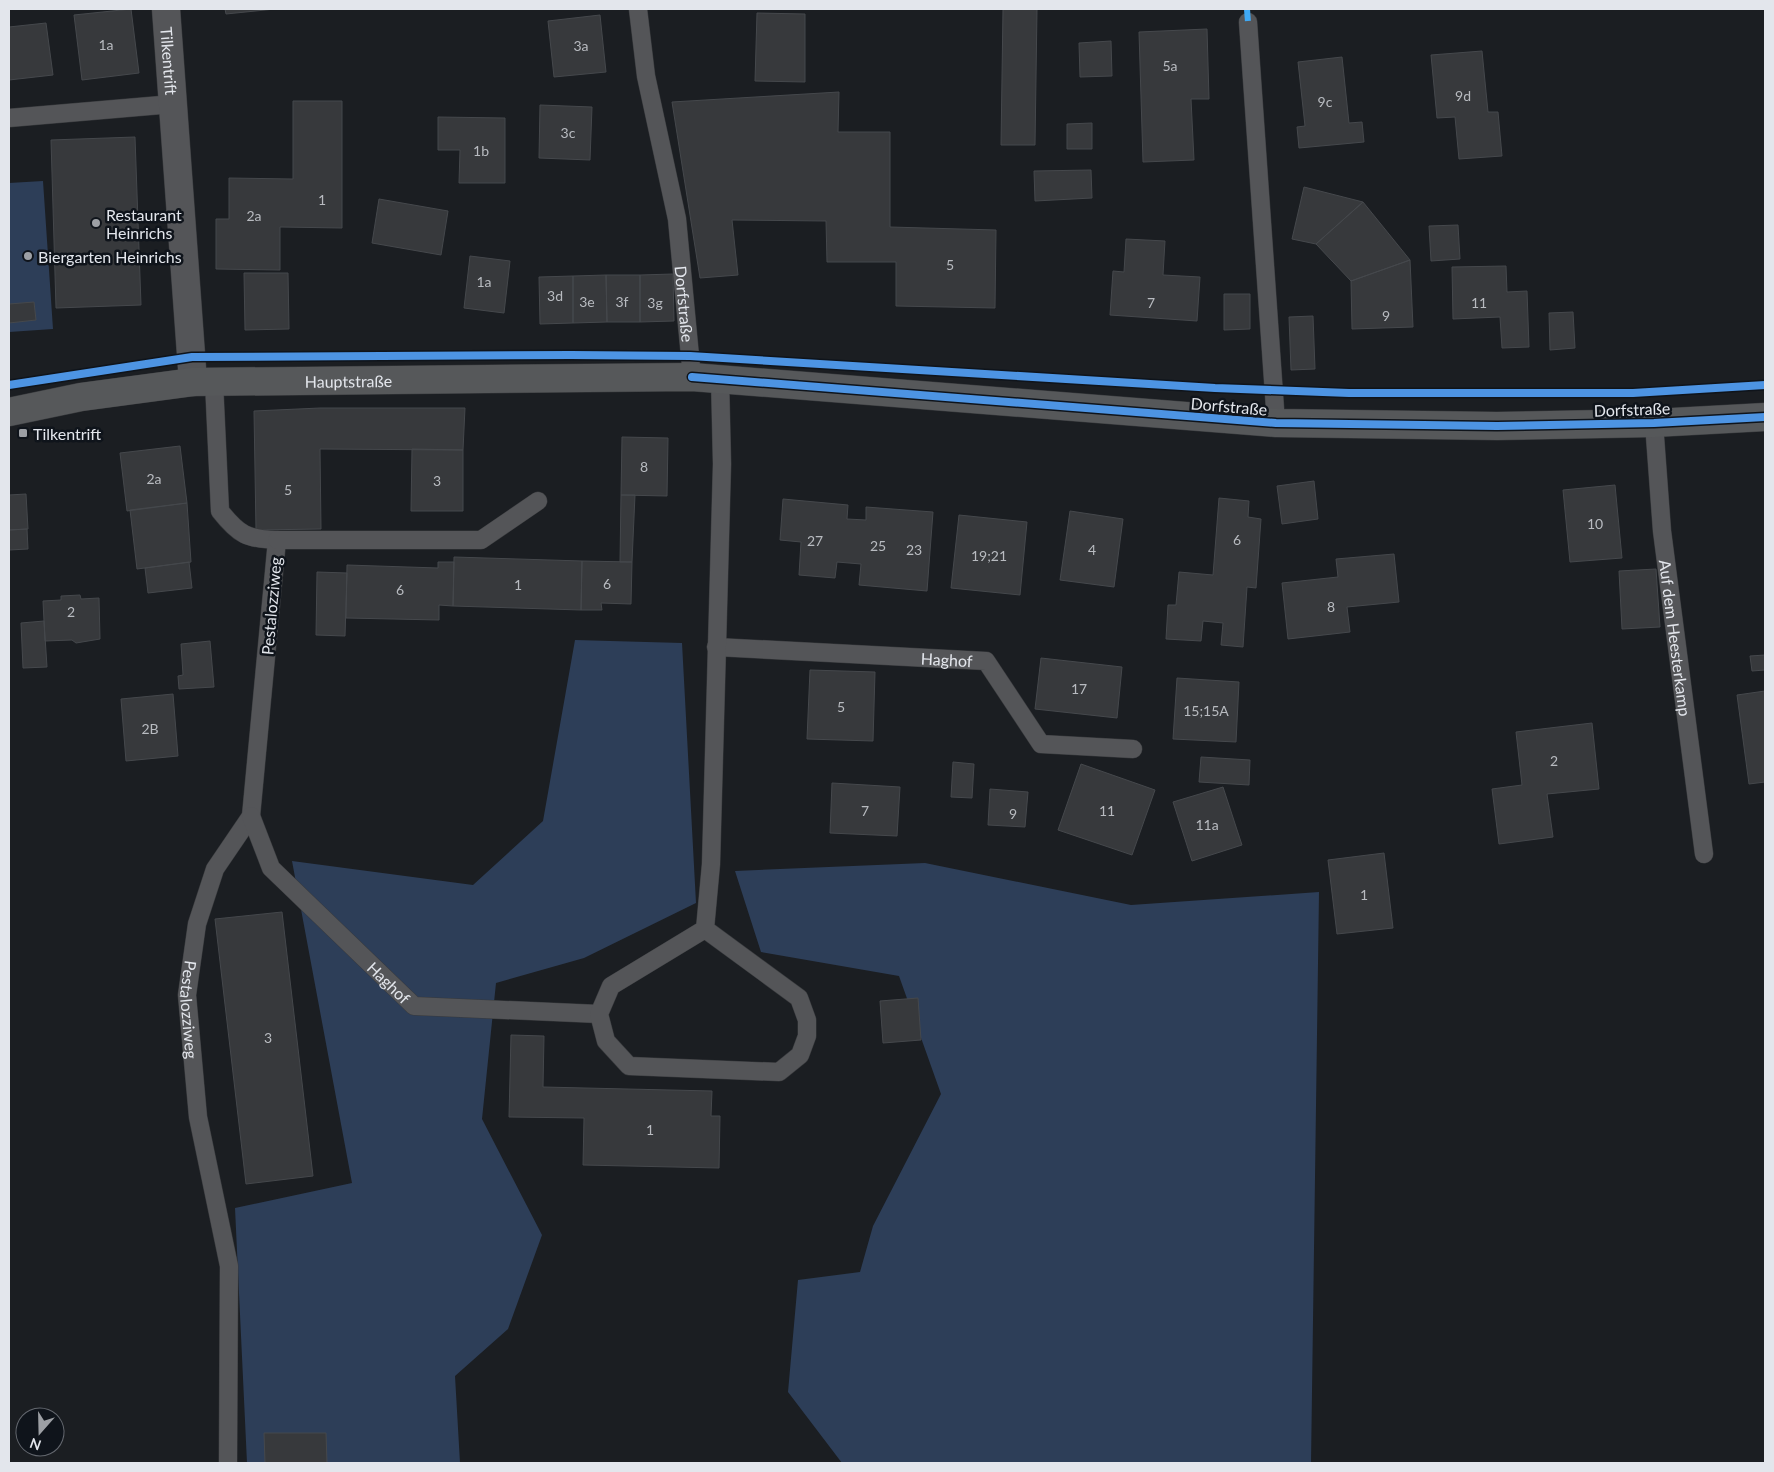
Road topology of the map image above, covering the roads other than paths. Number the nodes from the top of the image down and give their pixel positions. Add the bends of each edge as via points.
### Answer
1 (166, 9) edge
2 (638, 9) edge
3 (1248, 22) dead end
4 (173, 104) junction
5 (9, 118) edge
6 (692, 377) junction
7 (720, 378) junction
8 (203, 382) junction
9 (9, 412) edge
10 (1765, 417) edge
11 (1654, 423) junction
12 (1276, 424) junction
13 (538, 501) dead end
14 (277, 540) junction
15 (716, 648) junction
16 (1133, 750) dead end
17 (251, 816) junction
18 (1704, 854) dead end
19 (705, 929) junction
20 (599, 1014) junction
21 (228, 1463) edge

1 - 4 street, Tilkentrift
2 - 6 lane, Dorfstraße via 646,76 677,219
3 - 12 lane, Dorfstraße
4 - 5 lane
4 - 8 street, Tilkentrift
6 - 7 main road, Dorfstraße
6 - 8 main road, Hauptstraße
7 - 12 main road, Dorfstraße
7 - 15 lane via 722,464
8 - 9 main road, Hauptstraße via 81,397
8 - 14 lane, Pestalozziweg via 220,511 232,527 253,539
10 - 11 main road, Dorfstraße
11 - 12 main road, Dorfstraße via 1497,426
11 - 18 lane, Auf dem Heesterkamp via 1662,532
13 - 14 lane, Pestalozziweg via 481,540
14 - 17 lane, Pestalozziweg
15 - 16 lane, Haghof via 986,661 1041,744
15 - 19 lane via 711,864
17 - 20 lane, Haghof via 271,868 414,1006
17 - 21 lane, Pestalozziweg via 215,869 197,924 187,995 198,1116 229,1266
19 - 20 lane via 611,986
19 - 20 lane via 799,998 807,1020 807,1036 800,1055 779,1072 629,1066 606,1041

